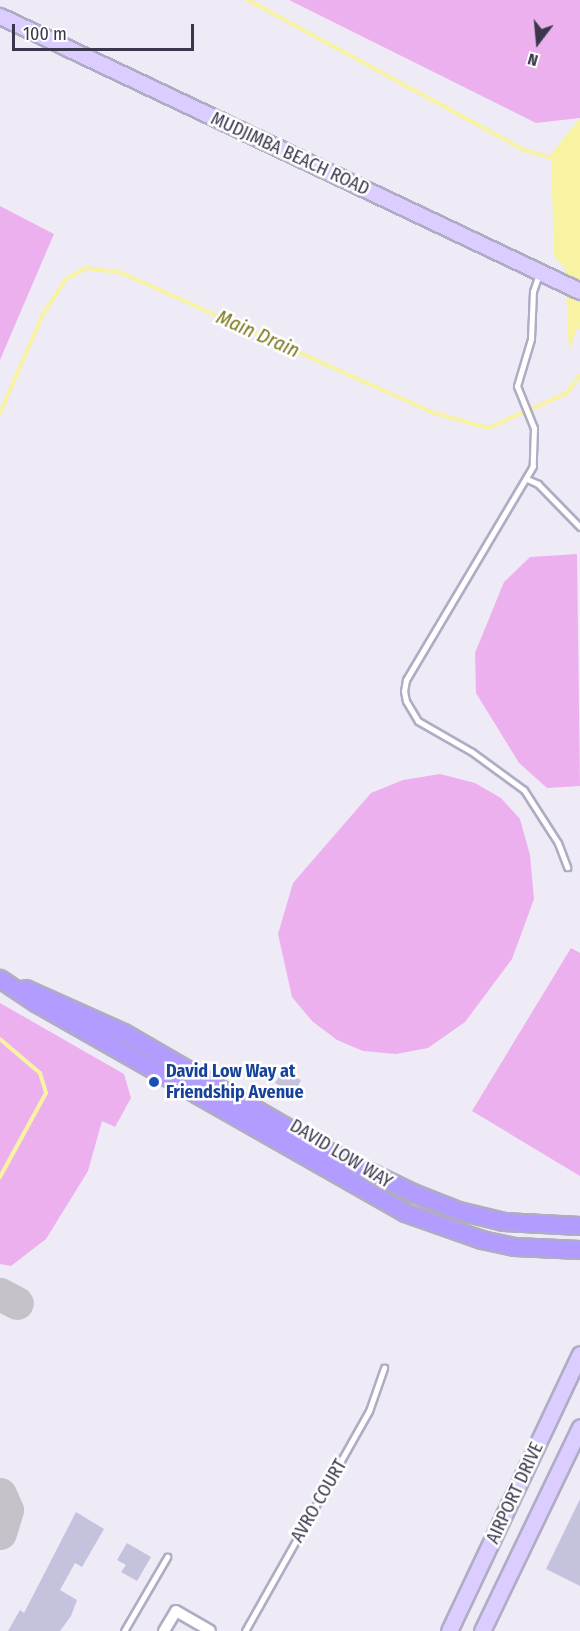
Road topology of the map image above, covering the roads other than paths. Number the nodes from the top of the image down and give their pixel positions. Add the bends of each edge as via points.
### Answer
1 (0, 16) edge
2 (540, 272) junction
3 (580, 291) edge
4 (527, 479) junction
5 (580, 527) edge
6 (567, 867) dead end
7 (4, 981) edge
8 (120, 1040) junction
9 (577, 1224) edge
10 (580, 1250) edge
11 (580, 1354) edge
12 (384, 1368) dead end
13 (580, 1427) edge
14 (167, 1557) dead end
15 (125, 1631) edge
16 (164, 1631) edge
17 (210, 1631) edge
18 (245, 1631) edge
19 (449, 1631) edge
20 (482, 1631) edge

1 - 2 street, MUDJIMBA BEACH ROAD
2 - 3 street, MUDJIMBA BEACH ROAD
2 - 4 lane via 533,291 533,328 518,386 534,428 536,447
4 - 5 lane via 538,484
4 - 6 lane via 406,680 406,701 418,721 472,752 524,790 558,843
7 - 8 main road, DAVID LOW WAY via 40,993
8 - 9 main road, DAVID LOW WAY via 413,1194 483,1217
8 - 10 main road, DAVID LOW WAY via 405,1213 482,1240 515,1247
11 - 19 street, AIRPORT DRIVE
12 - 18 lane, AVRO COURT via 369,1411
13 - 20 street, AIRPORT DRIVE
14 - 15 lane
16 - 17 street via 176,1611

